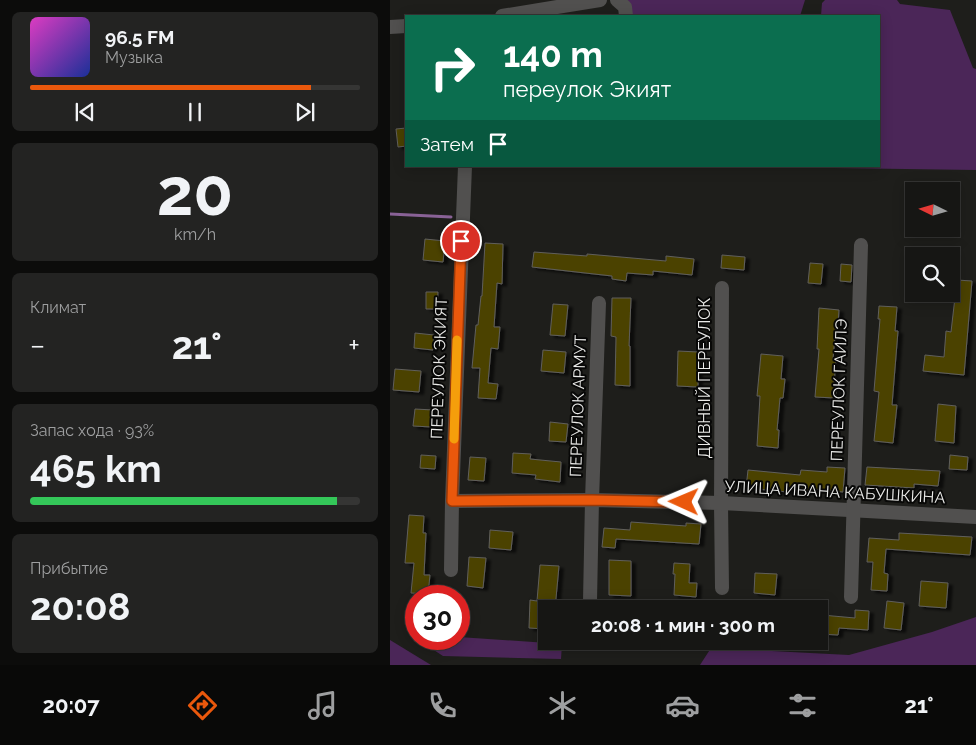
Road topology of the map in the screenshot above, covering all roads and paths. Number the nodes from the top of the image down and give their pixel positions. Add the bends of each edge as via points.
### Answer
1 (600, 0) edge
2 (617, 0) edge
3 (508, 15) edge
4 (626, 15) edge
5 (405, 26) edge
6 (390, 27) edge
7 (464, 167) edge
8 (861, 245) dead end
9 (722, 288) dead end
10 (599, 302) dead end
11 (592, 500) junction
12 (452, 501) junction
13 (721, 503) junction
14 (852, 512) junction
15 (976, 517) edge
16 (451, 570) dead end
17 (722, 588) dead end
18 (851, 597) dead end
19 (590, 600) edge

1 - 3 street
2 - 4 street via 625,7
5 - 6 street
7 - 12 street, ПЕРЕУЛОК ЭКИЯТ
8 - 14 street, ПЕРЕУЛОК ГАИЛЭ
9 - 13 street, ДИВНЫЙ ПЕРЕУЛОК
10 - 11 street, ПЕРЕУЛОК АРМУТ
11 - 12 street, УЛИЦА ИВАНА КАБУШКИНА
11 - 13 street, УЛИЦА ИВАНА КАБУШКИНА
11 - 19 street, ПЕРЕУЛОК АРМУТ
12 - 16 street, ПЕРЕУЛОК ЭКИЯТ
13 - 14 street, УЛИЦА ИВАНА КАБУШКИНА
13 - 17 street, ДИВНЫЙ ПЕРЕУЛОК
14 - 15 street, УЛИЦА ИВАНА КАБУШКИНА
14 - 18 street, ПЕРЕУЛОК ГАИЛЭ

